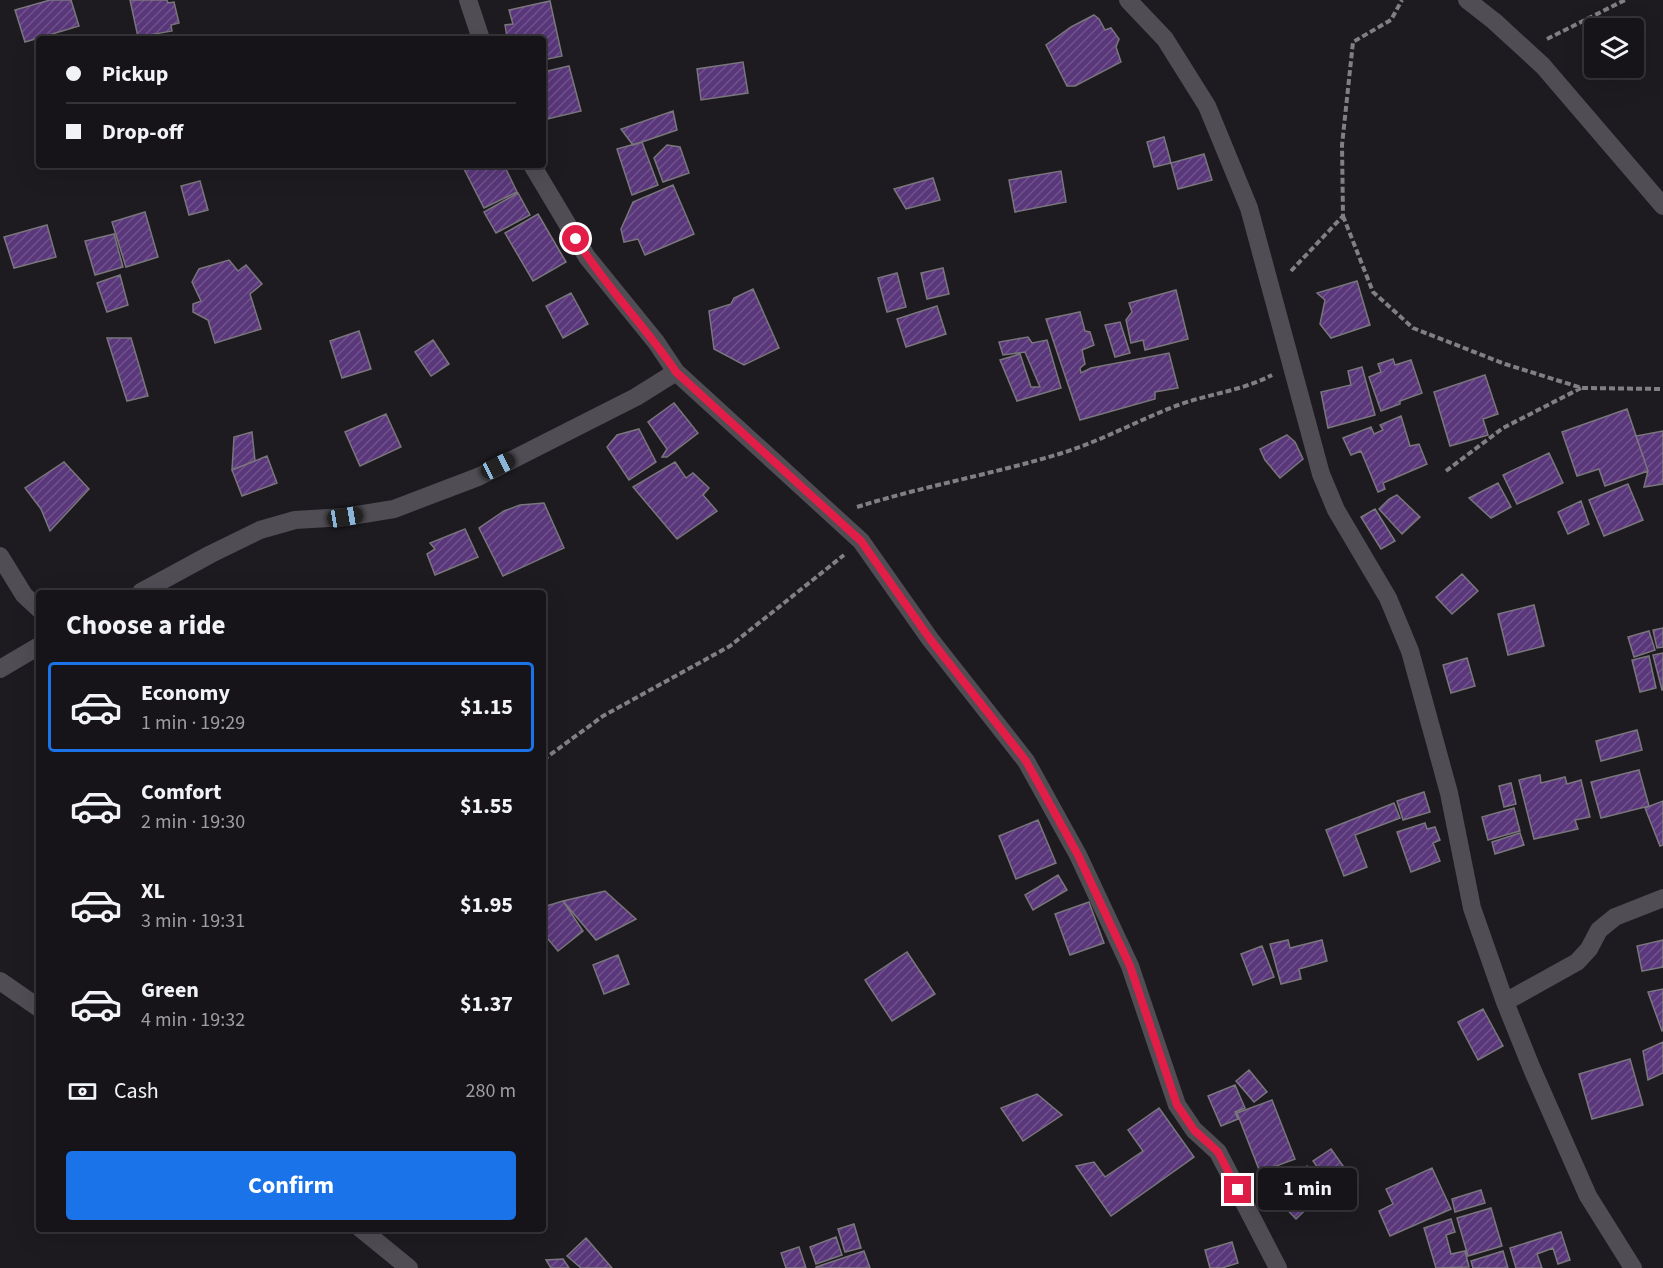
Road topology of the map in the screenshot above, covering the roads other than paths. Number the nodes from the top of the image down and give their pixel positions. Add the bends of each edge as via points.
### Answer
1 (468, 0) edge
2 (1128, 0) edge
3 (1467, 0) edge
4 (480, 36) edge
5 (534, 168) edge
6 (1663, 206) edge
7 (676, 372) junction
8 (0, 556) edge
9 (145, 590) edge
10 (36, 606) edge
11 (36, 648) edge
12 (0, 669) edge
13 (1663, 898) edge
14 (0, 981) edge
15 (1505, 1002) junction
16 (36, 1006) edge
17 (365, 1232) edge
18 (409, 1268) edge
19 (1278, 1268) edge
20 (1632, 1268) edge

1 - 4 street
2 - 15 street via 1164,39 1207,106 1249,208 1321,474 1336,510 1388,598 1410,651 1449,793 1472,908
3 - 6 street via 1543,66
5 - 7 street via 587,257
7 - 9 street via 636,397 478,477 394,509 295,520 260,530
7 - 19 street via 861,541 930,639 1026,761 1078,855 1130,966 1177,1105 1194,1130 1218,1152
8 - 10 street via 24,595
11 - 12 street
13 - 15 street via 1615,917 1599,930 1577,962
14 - 16 street
15 - 20 street via 1588,1196
17 - 18 street

